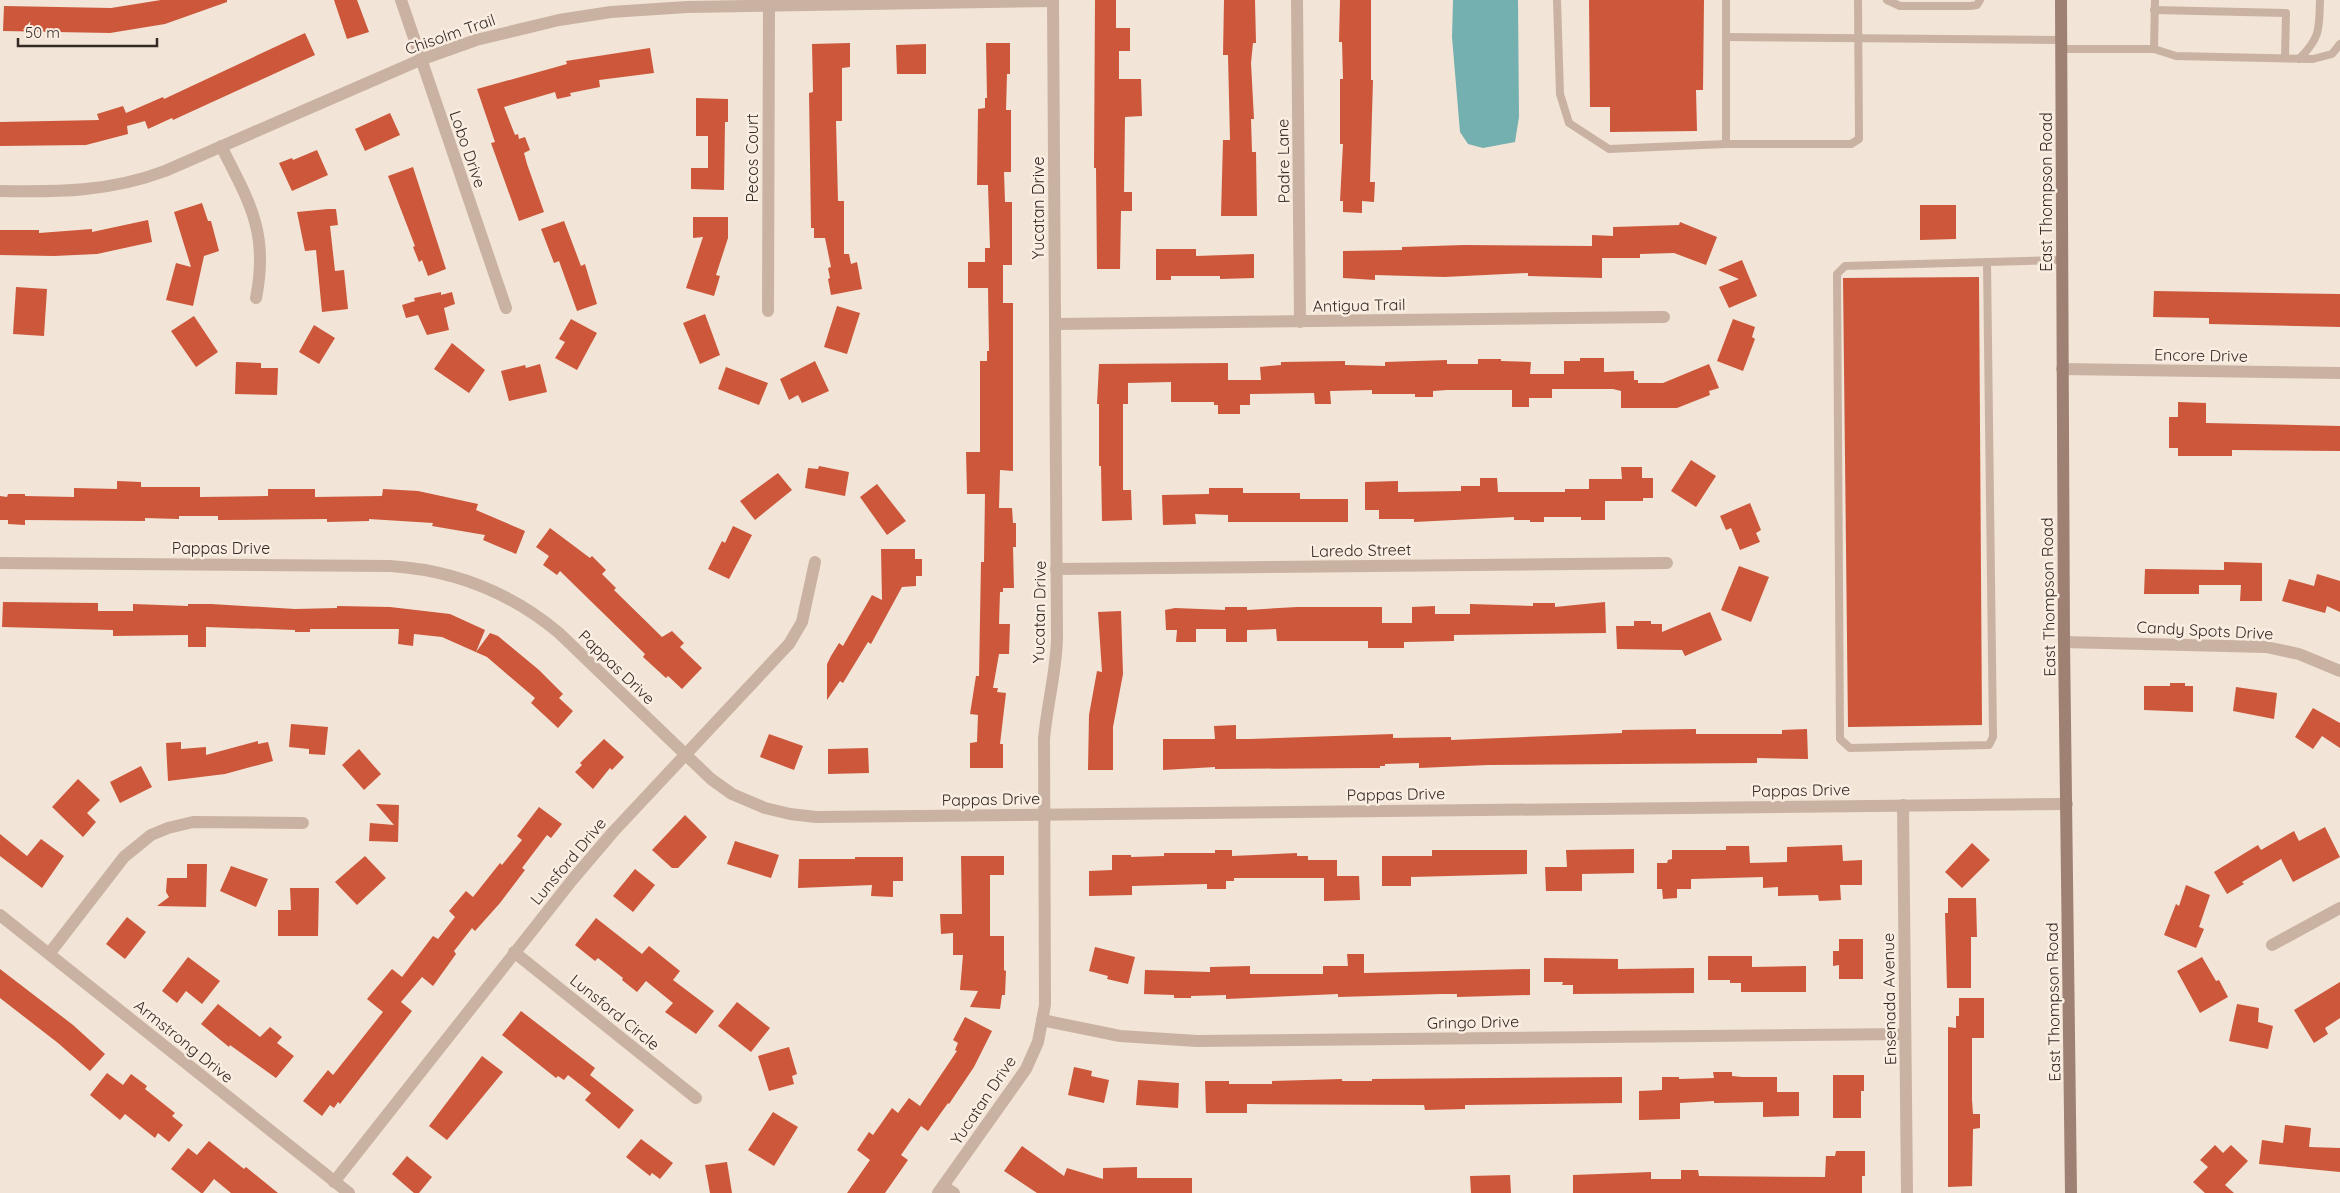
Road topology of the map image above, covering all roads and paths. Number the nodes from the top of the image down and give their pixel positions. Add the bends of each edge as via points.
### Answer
1 (401, 0) edge
2 (1297, 0) edge
3 (1557, 0) edge
4 (1726, 0) edge
5 (1858, 0) edge
6 (1886, 0) edge
7 (1980, 0) edge
8 (2061, 0) edge
9 (2155, 0) edge
10 (2320, 0) edge
11 (1053, 1) edge
12 (769, 6) junction
13 (2154, 10) junction
14 (1726, 37) junction
15 (1859, 37) junction
16 (2061, 44) junction
17 (2340, 44) edge
18 (2154, 49) junction
19 (2286, 58) junction
20 (2299, 59) junction
21 (420, 60) junction
22 (1726, 144) junction
23 (222, 146) junction
24 (0, 191) edge
25 (2062, 260) junction
26 (1987, 262) junction
27 (256, 298) dead end
28 (506, 308) dead end
29 (768, 311) dead end
30 (1664, 317) dead end
31 (1300, 322) junction
32 (1055, 324) junction
33 (2062, 368) junction
34 (2340, 373) edge
35 (815, 562) dead end
36 (0, 563) edge
37 (1667, 563) dead end
38 (1056, 569) junction
39 (2064, 642) junction
40 (2340, 671) edge
41 (685, 756) junction
42 (2067, 804) junction
43 (1903, 805) junction
44 (1045, 814) junction
45 (303, 823) dead end
46 (2340, 908) edge
47 (0, 915) edge
48 (2272, 945) dead end
49 (514, 952) junction
50 (49, 954) junction
51 (1042, 1020) junction
52 (1905, 1034) junction
53 (696, 1098) dead end
54 (334, 1182) junction
55 (945, 1191) edge
56 (348, 1193) edge
57 (1907, 1193) edge
58 (2071, 1193) edge

1 - 21 street, Lobo Drive
2 - 31 street, Padre Lane
3 - 22 lane via 1560,94 1569,123 1609,149
4 - 14 lane
5 - 15 lane
6 - 7 lane via 1900,6 1970,6 1977,5
8 - 16 main road, East Thompson Road
9 - 13 lane
10 - 20 lane via 2319,32
11 - 12 street, Chisolm Trail
11 - 32 street, Yucatan Drive
12 - 21 street, Chisolm Trail via 645,9 576,17 509,31
12 - 29 street, Pecos Court
13 - 18 lane
13 - 19 lane via 2286,13
14 - 15 lane
14 - 22 lane
15 - 16 lane
15 - 22 lane via 1859,139 1851,144
16 - 18 lane
16 - 25 main road, East Thompson Road
17 - 20 lane via 2332,54
18 - 19 lane via 2176,56
19 - 20 lane
21 - 23 street, Chisolm Trail
21 - 28 street, Lobo Drive
23 - 24 street, Chisolm Trail via 157,174 108,187 73,192
23 - 27 street via 250,204 258,229 261,272
25 - 26 lane
25 - 33 main road, East Thompson Road
26 - 26 lane via 1845,266 1837,274 1840,739 1850,748 1989,745 1993,737
30 - 31 street, Antigua Trail
31 - 32 street, Antigua Trail
32 - 38 street, Yucatan Drive
33 - 34 street, Encore Drive
33 - 39 main road, East Thompson Road
35 - 41 street, Lunsford Drive via 802,622 789,644
36 - 41 street, Pappas Drive via 390,566 451,575 509,598 546,622
37 - 38 street, Laredo Street
38 - 44 street, Yucatan Drive via 1057,663 1045,720
39 - 40 street, Candy Spots Drive via 2266,647 2299,654
39 - 42 main road, East Thompson Road
41 - 44 street, Pappas Drive via 732,794 790,814 816,817
41 - 49 street, Lunsford Drive via 602,846
42 - 43 street, Pappas Drive
42 - 58 main road, East Thompson Road
43 - 44 street, Pappas Drive
43 - 52 street, Ensenada Avenue
44 - 51 street, Yucatan Drive via 1046,994
45 - 50 street via 193,822 151,835 124,857
46 - 48 street
47 - 50 street, Armstrong Drive
49 - 53 street, Lunsford Circle
49 - 54 street, Lunsford Drive
50 - 54 street, Armstrong Drive
51 - 52 street, Gringo Drive via 1120,1036 1172,1041
51 - 55 street, Yucatan Drive via 1038,1042 1026,1069
52 - 57 street, Ensenada Avenue
54 - 56 street, Armstrong Drive

